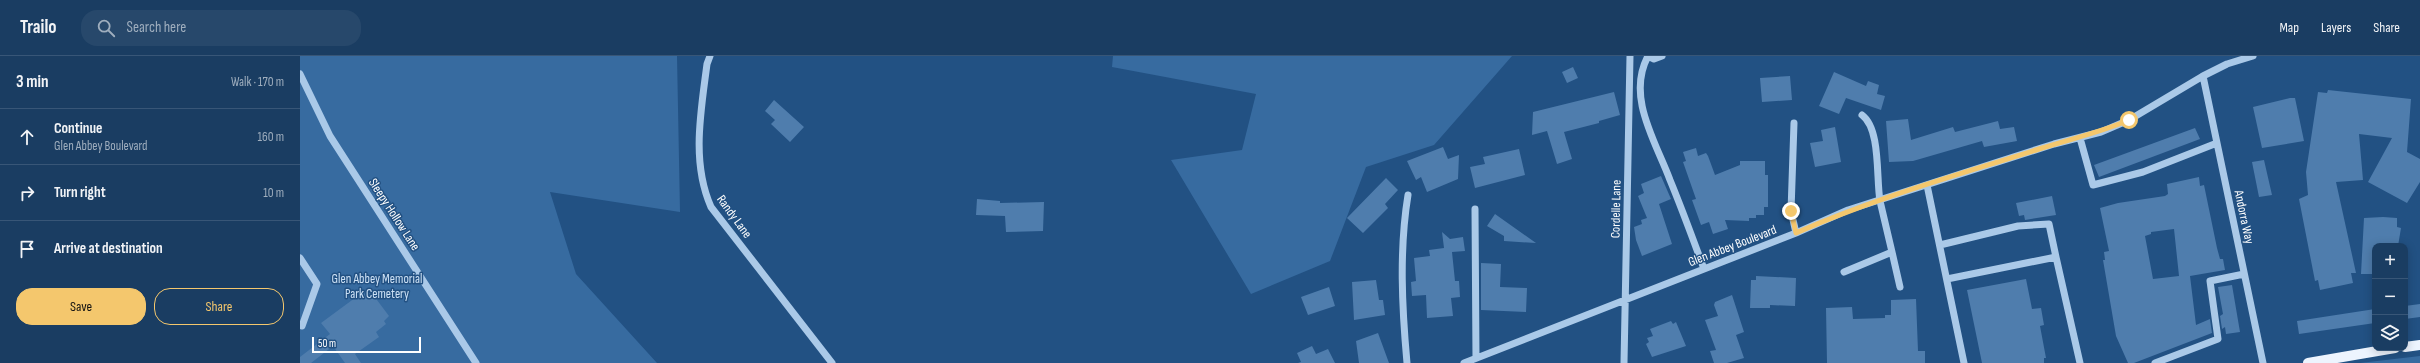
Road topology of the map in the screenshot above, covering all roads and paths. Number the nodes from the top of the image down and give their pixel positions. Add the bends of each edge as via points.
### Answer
1 (710, 56) edge
2 (1630, 56) edge
3 (1648, 56) edge
4 (1662, 56) edge
5 (2253, 56) edge
6 (300, 74) edge
7 (2203, 76) junction
8 (1862, 115) dead end
9 (1794, 122) dead end
10 (2080, 138) junction
11 (2217, 143) junction
12 (1927, 185) junction
13 (1408, 195) dead end
14 (1880, 200) junction
15 (1475, 209) dead end
16 (1796, 233) junction
17 (1940, 245) junction
18 (1892, 252) junction
19 (2056, 257) junction
20 (300, 261) edge
21 (1704, 269) junction
22 (1844, 272) dead end
23 (2244, 274) junction
24 (1947, 279) junction
25 (1900, 287) dead end
26 (1625, 298) junction
27 (302, 326) dead end
28 (2420, 345) edge
29 (2408, 347) edge
30 (2378, 351) edge
31 (1476, 358) junction
32 (476, 363) edge
33 (832, 363) edge
34 (1406, 363) edge
35 (1464, 363) edge
36 (1624, 363) edge
37 (1964, 363) edge
38 (2080, 363) edge
39 (2155, 363) edge
40 (2263, 363) edge
41 (2308, 363) edge

1 - 33 street, Randy Lane via 700,124 700,166 704,191 712,207
2 - 26 street, Cordelle Lane
3 - 4 street via 1654,59
3 - 21 street via 1641,68 1640,83 1645,119
5 - 7 street, Glen Abbey Boulevard via 2227,64
6 - 32 street, Sleepy Hollow Lane via 330,136
7 - 10 street, Glen Abbey Boulevard via 2129,120
7 - 11 street, Andorra Way
8 - 14 street via 1868,119 1874,138
9 - 16 street via 1791,211
10 - 11 street via 2093,185 2143,172
10 - 12 street, Glen Abbey Boulevard
11 - 23 street, Andorra Way
12 - 14 street, Glen Abbey Boulevard
12 - 17 street
13 - 34 street via 1404,219 1403,311
14 - 16 street, Glen Abbey Boulevard via 1848,210
14 - 18 street
15 - 31 street
16 - 21 street, Glen Abbey Boulevard
17 - 19 street via 2018,226 2050,224
17 - 24 street
18 - 22 street
18 - 25 street
19 - 24 street
19 - 38 street
20 - 27 street via 317,284
21 - 26 street, Glen Abbey Boulevard
23 - 39 street via 2210,281 2218,339
23 - 40 street, Andorra Way
24 - 37 street
26 - 31 street, Glen Abbey Boulevard
26 - 36 street, Cordelle Lane
28 - 29 main road
30 - 41 main road
31 - 35 street, Glen Abbey Boulevard

